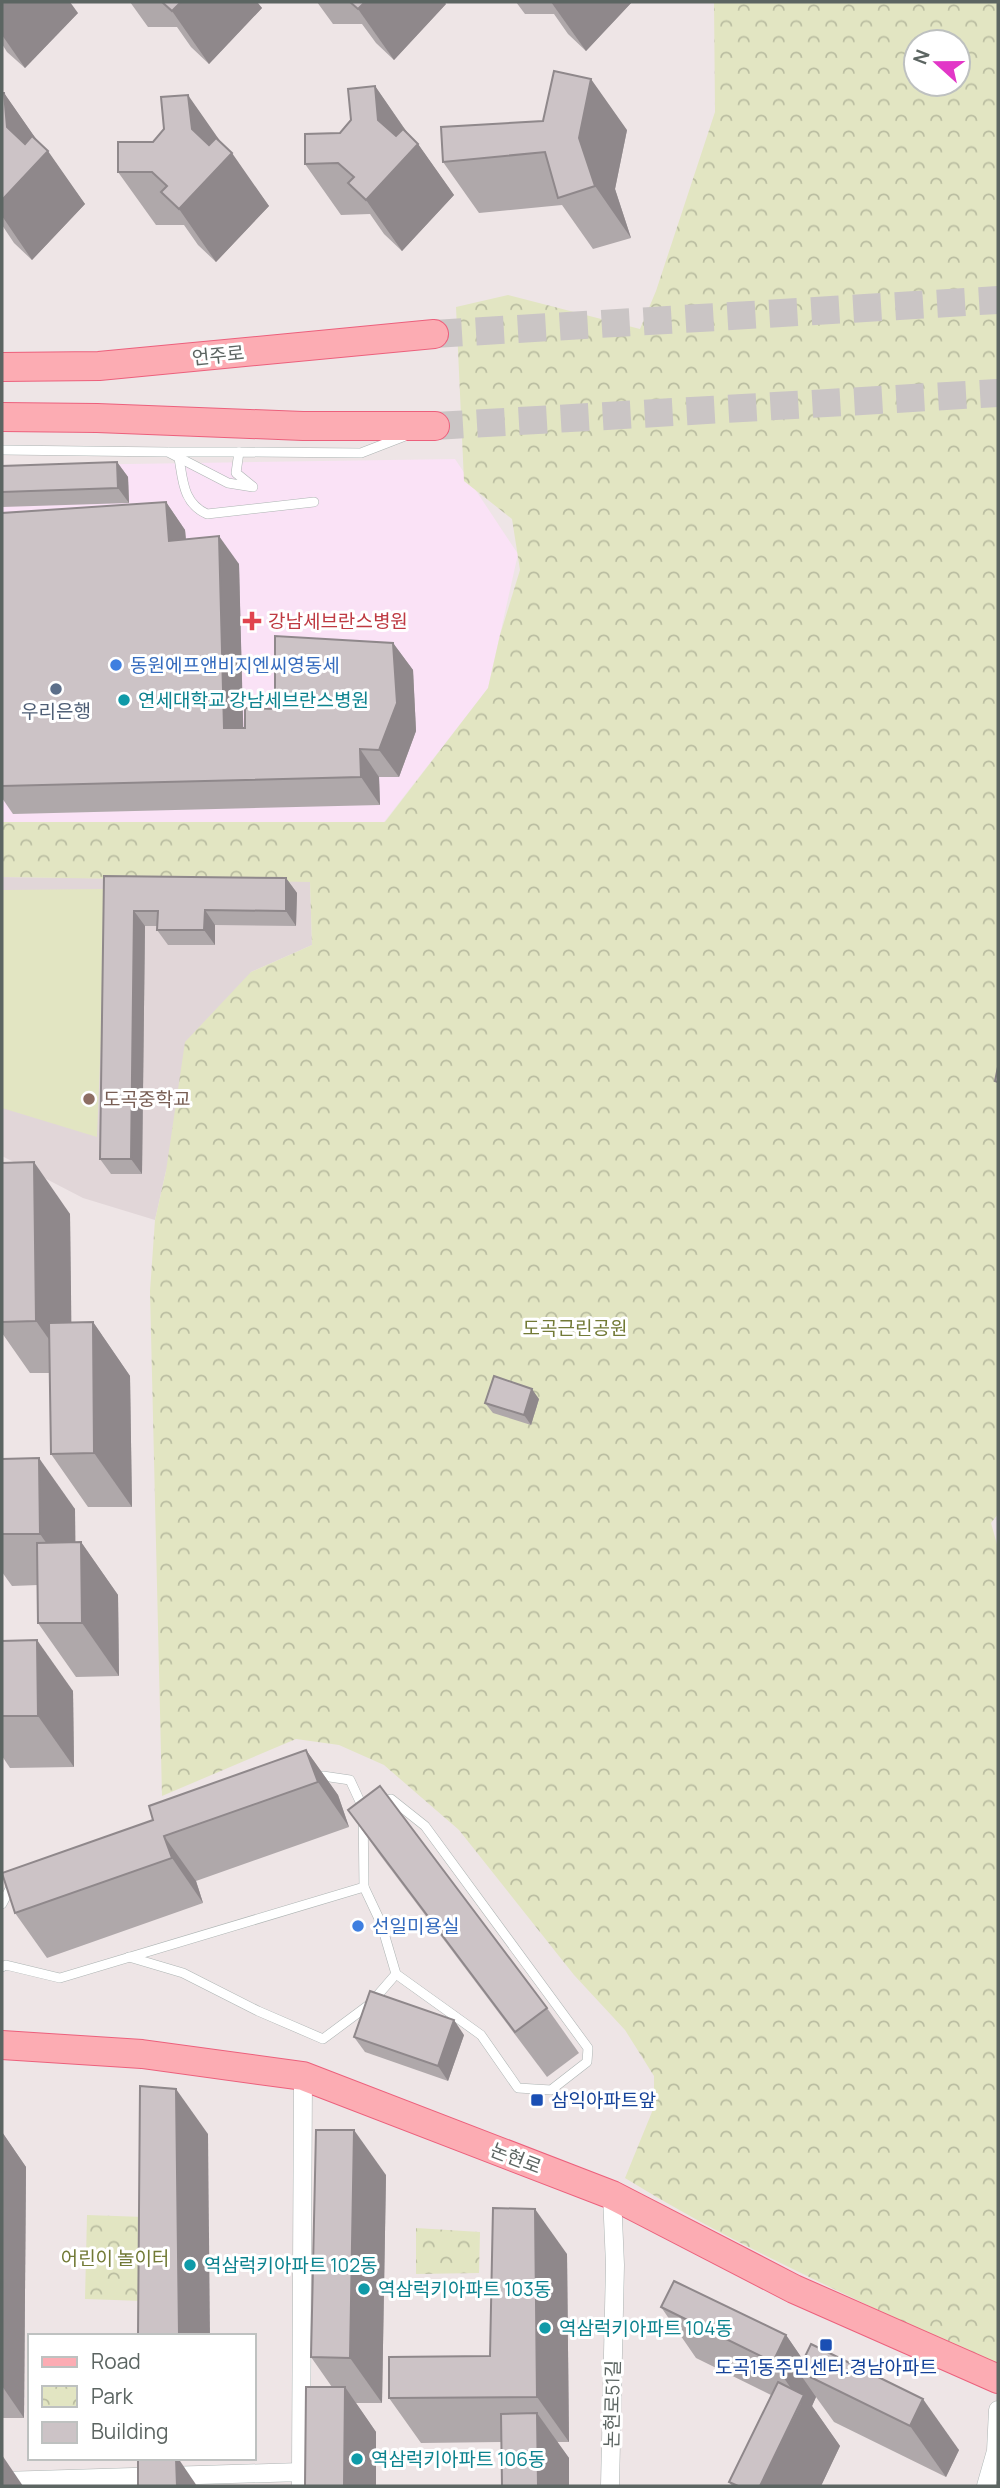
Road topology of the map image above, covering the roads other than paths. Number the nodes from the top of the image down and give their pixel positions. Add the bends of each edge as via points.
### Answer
1 (434, 334) tunnel mouth
2 (2, 367) edge
3 (2, 417) edge
4 (435, 426) joint
5 (2, 450) edge
6 (168, 452) junction
7 (239, 452) junction
8 (178, 458) junction
9 (314, 502) dead end
10 (310, 1780) edge
11 (363, 1808) junction
12 (19, 1873) edge
13 (364, 1886) junction
14 (2, 1904) edge
15 (129, 1957) junction
16 (2, 1967) edge
17 (396, 1974) junction
18 (2, 2045) edge
19 (303, 2076) junction
20 (612, 2195) junction
21 (998, 2379) edge
22 (998, 2410) edge
23 (301, 2479) edge
24 (2, 2481) edge
25 (610, 2486) edge
26 (986, 2486) edge

1 - 2 main road, 언주로 via 99,366
3 - 4 main road
4 - 7 lane via 361,453
5 - 6 lane
6 - 7 lane
6 - 8 lane
7 - 8 lane via 236,473 253,487 228,483
8 - 9 lane via 185,490 196,509 207,514
10 - 11 lane via 323,1776 350,1780
11 - 13 lane
11 - 17 lane via 391,1799 425,1826 588,2048 587,2062 551,2090 519,2088 481,2035
12 - 14 lane
13 - 15 lane
13 - 17 lane
15 - 16 lane via 60,1978
15 - 17 lane via 183,1973 323,2039 370,2004
18 - 19 main road, 논현로 via 142,2054
19 - 20 main road, 논현로
19 - 23 street
20 - 21 main road, 논현로 via 794,2289
20 - 25 street, 논현로51길
22 - 26 street via 996,2451
23 - 24 street

